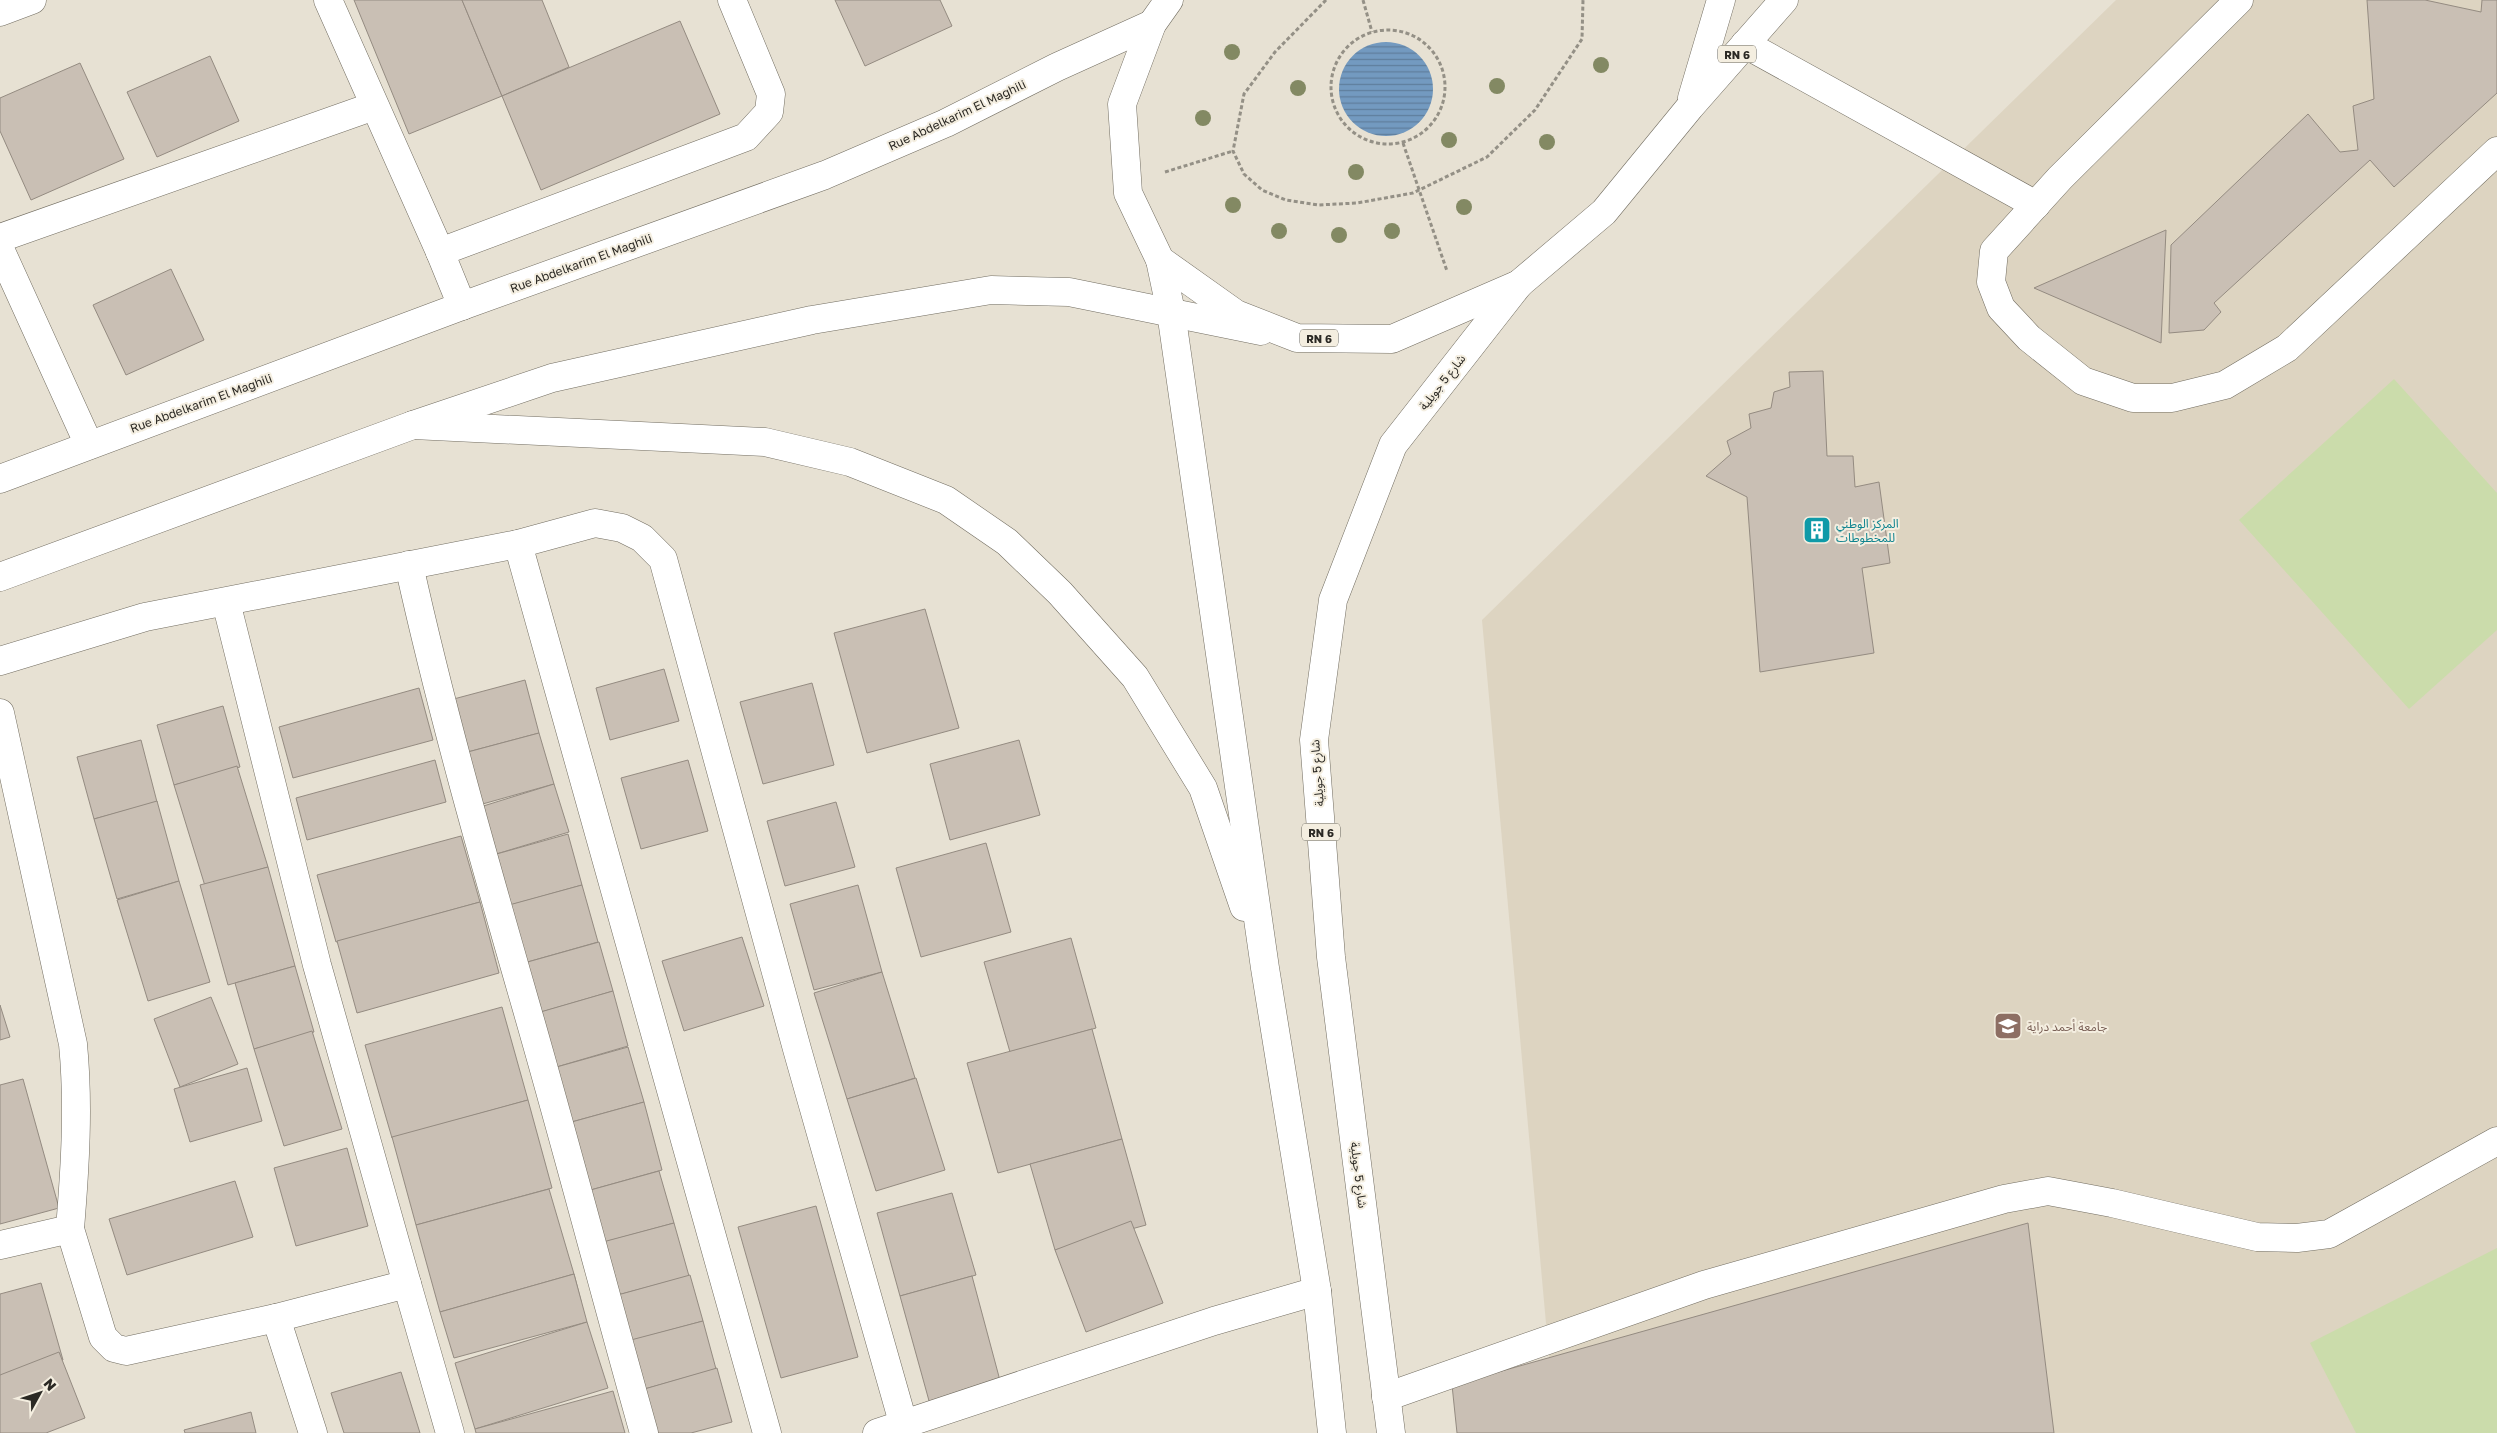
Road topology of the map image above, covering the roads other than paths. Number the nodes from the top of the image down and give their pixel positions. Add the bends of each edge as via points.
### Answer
1 (32, 0) edge
2 (328, 0) edge
3 (732, 0) edge
4 (1721, 0) edge
5 (1784, 0) edge
6 (2238, 0) edge
7 (1161, 8) edge
8 (0, 12) edge
9 (1745, 44) junction
10 (374, 106) junction
11 (1690, 107) junction
12 (2497, 151) edge
13 (2036, 205) junction
14 (0, 238) edge
15 (0, 249) edge
16 (440, 252) junction
17 (1160, 260) junction
18 (1519, 284) junction
19 (462, 306) junction
20 (1171, 312) junction
21 (1297, 338) junction
22 (413, 425) junction
23 (89, 445) junction
24 (0, 479) edge
25 (518, 544) junction
26 (409, 565) junction
27 (0, 577) edge
28 (226, 602) junction
29 (0, 660) edge
30 (0, 713) edge
31 (1265, 968) junction
32 (2497, 1140) edge
33 (70, 1230) junction
34 (0, 1245) edge
35 (407, 1284) junction
36 (1317, 1291) junction
37 (276, 1318) junction
38 (1386, 1397) junction
39 (905, 1429) edge
40 (313, 1433) edge
41 (450, 1433) edge
42 (644, 1433) edge
43 (767, 1433) edge
44 (877, 1433) edge
45 (1332, 1433) edge
46 (1391, 1433) edge

1 - 8 street
2 - 10 street
3 - 16 street via 771,94 769,112 746,137
4 - 11 street, RN 6
5 - 9 street, RN 6
6 - 13 street
7 - 17 street, RN 6 via 1122,104 1128,193
7 - 19 street, Rue Abdelkarim El Maghili via 1057,68 946,123 825,176
9 - 11 street, RN 6
9 - 13 street
10 - 14 street
10 - 16 street
11 - 18 street, RN 6 via 1604,212
12 - 13 street via 2287,348 2225,385 2172,398 2132,398 2083,381 2029,338 2002,308 1991,282 1994,252
15 - 23 street
16 - 19 street
17 - 20 street, RN 6
17 - 21 street, RN 6 via 1236,314
18 - 21 street, RN 6 via 1392,339
18 - 38 street, شارع 5 جويلية / RN 6 via 1393,445 1333,600 1314,740 1331,957
19 - 23 street, Rue Abdelkarim El Maghili
20 - 21 street
20 - 22 street via 1069,292 991,290 812,320 552,378
20 - 31 street, RN 6
22 - 27 street
22 - 31 street via 765,442 850,462 946,500 1007,542 1060,593 1135,677 1203,788
23 - 24 street, Rue Abdelkarim El Maghili
25 - 26 street
25 - 39 street via 595,523 622,528 642,538 663,559 799,1058
25 - 43 street
26 - 28 street
26 - 42 street via 473,824
28 - 29 street via 145,618
28 - 35 street via 318,966
30 - 33 street via 73,1044 77,1084
31 - 36 street, RN 6
32 - 38 street via 2329,1234 2297,1238 2257,1237 2112,1202 2048,1191 2004,1199 1704,1285
33 - 34 street
33 - 37 street via 103,1337 114,1348 126,1351
35 - 37 street
35 - 41 street
36 - 39 street via 1214,1321
36 - 45 street, RN 6
37 - 40 street
38 - 46 street, شارع 5 جويلية / RN 6
39 - 44 street

